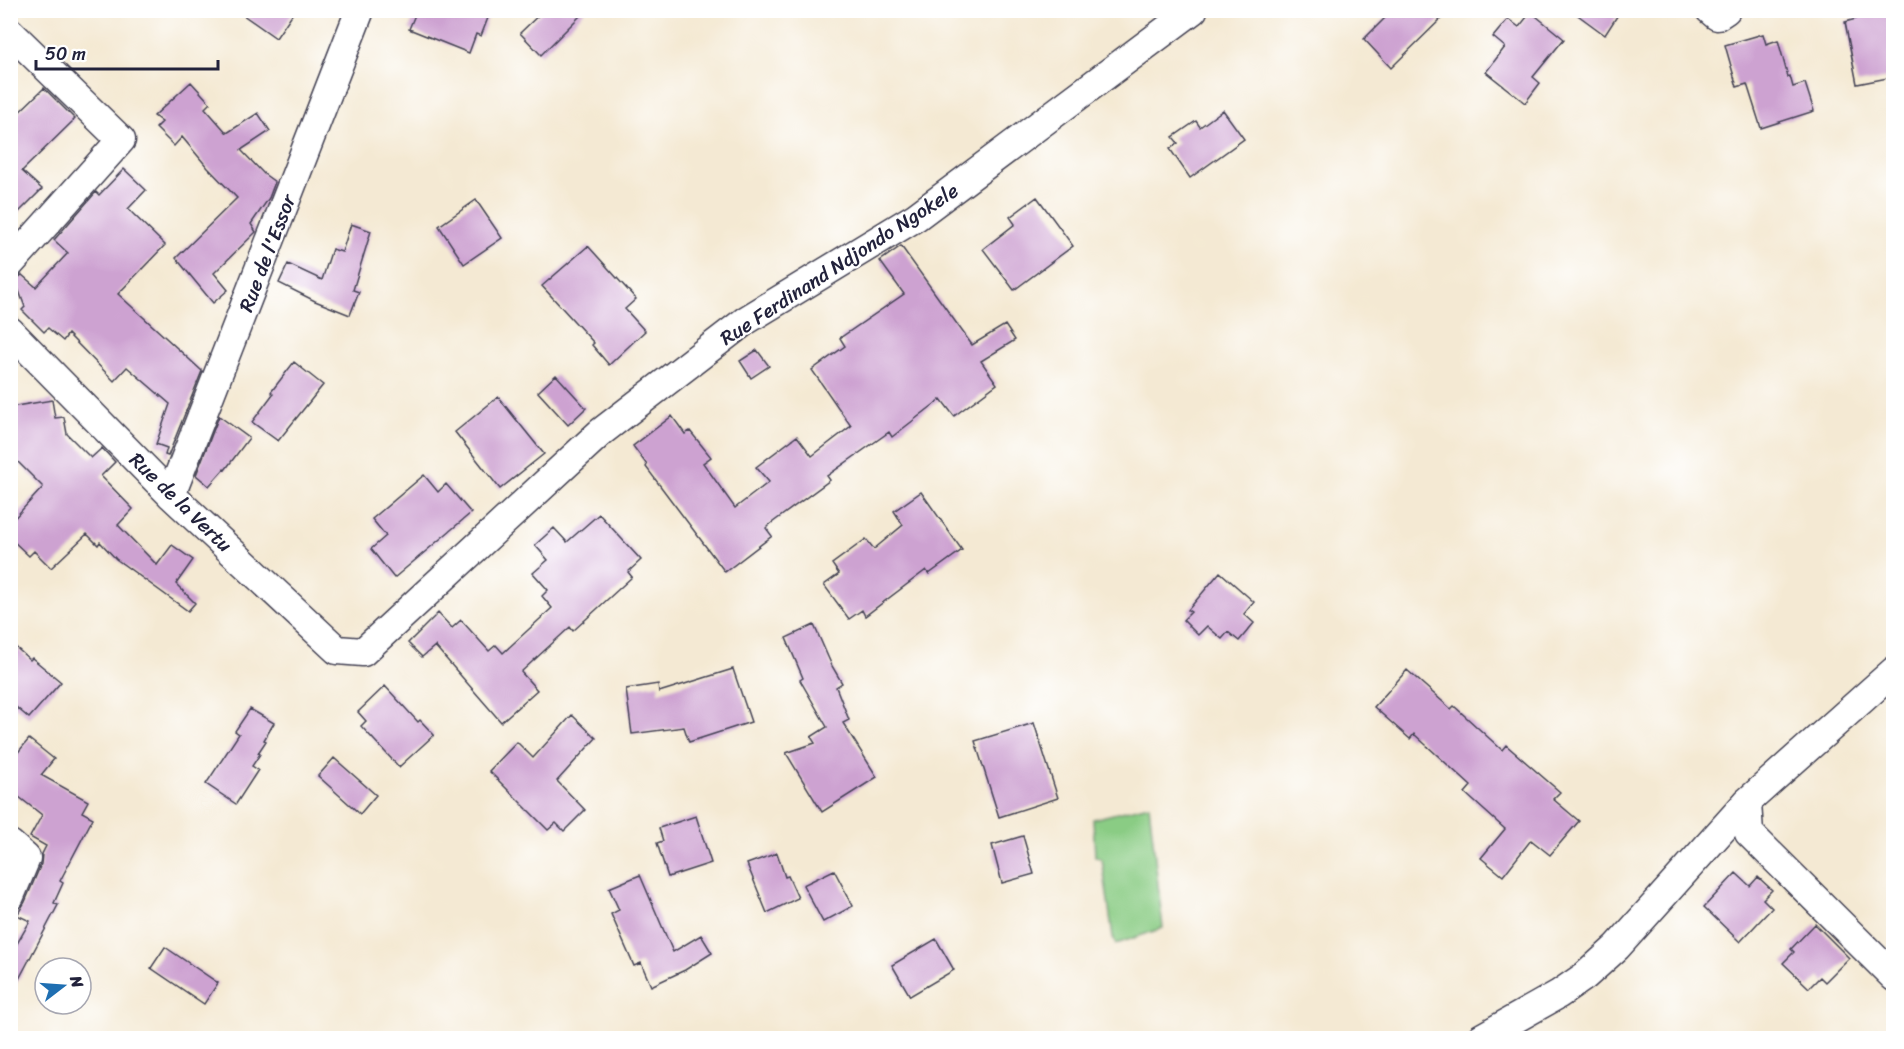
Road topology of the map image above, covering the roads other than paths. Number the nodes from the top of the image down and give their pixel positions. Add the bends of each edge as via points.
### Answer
1 (360, 10) edge
2 (1193, 10) edge
3 (1710, 10) edge
4 (1726, 10) edge
5 (10, 32) edge
6 (10, 264) edge
7 (10, 331) edge
8 (171, 495) junction
9 (363, 652) joint
10 (1893, 671) edge
11 (1748, 802) junction
12 (10, 844) edge
13 (10, 896) edge
14 (1893, 977) edge
15 (1481, 1038) edge

1 - 8 street, Rue de l'Essor
2 - 9 street, Rue Ferdinand Ndjondo Ngokele via 916,217 736,328 601,432
3 - 4 street via 1717,16
5 - 6 street via 121,140
7 - 8 street, Rue de la Vertu
8 - 9 street, Rue de la Vertu via 337,650
10 - 11 street
11 - 14 street via 1749,833
11 - 15 street via 1586,976
12 - 13 street via 26,858

